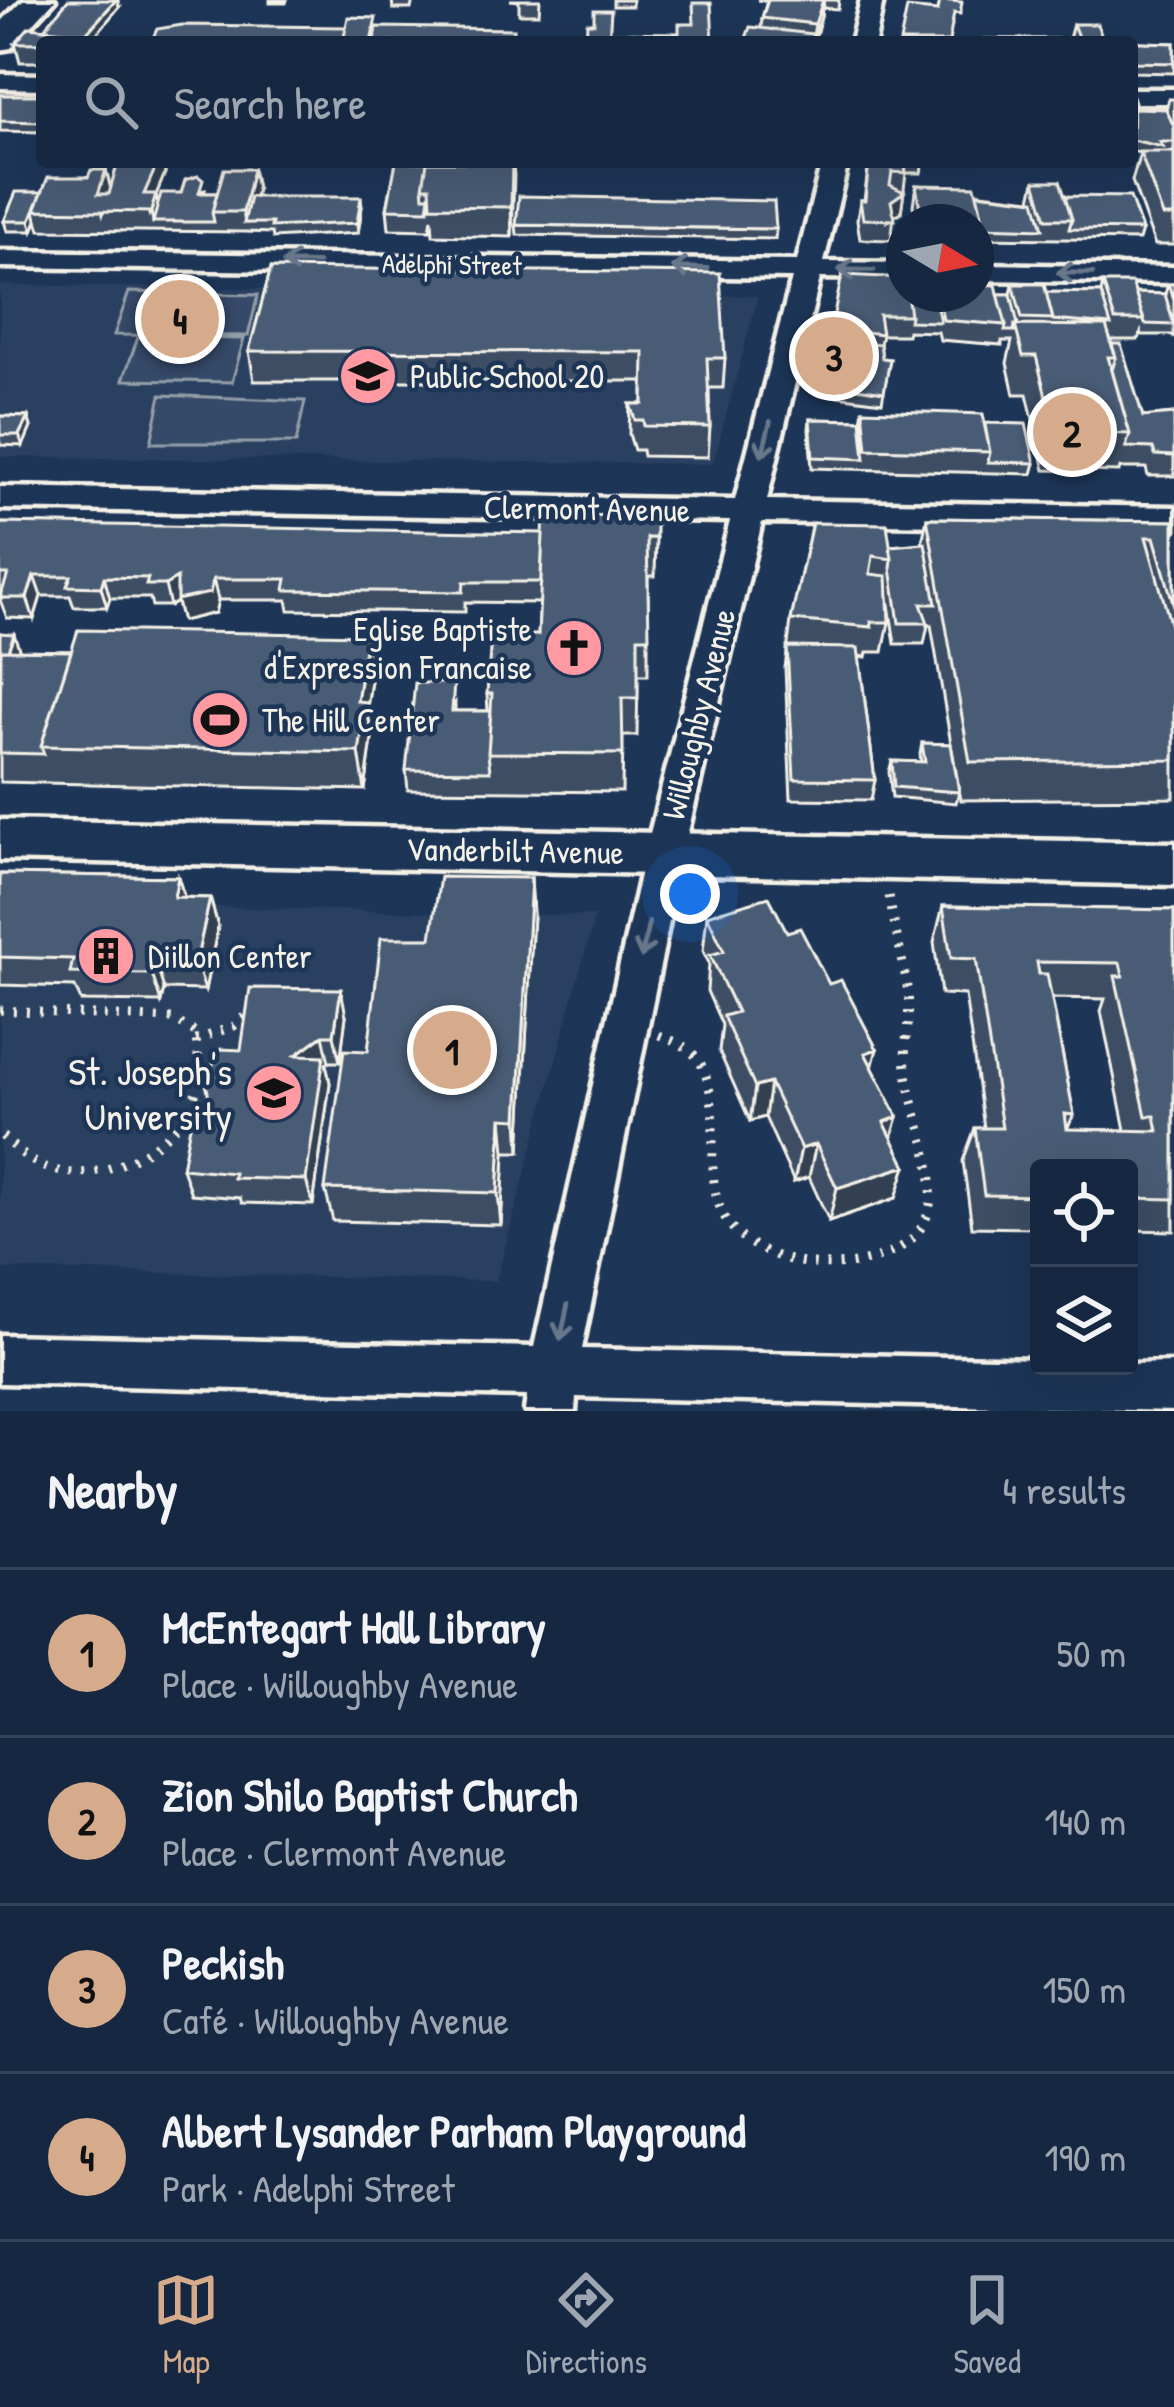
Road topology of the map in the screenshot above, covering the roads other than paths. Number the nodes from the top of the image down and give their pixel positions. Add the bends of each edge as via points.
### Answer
1 (40, 0) edge
2 (872, 0) edge
3 (864, 36) edge
4 (0, 41) edge
5 (0, 81) edge
6 (36, 82) edge
7 (1138, 96) edge
8 (1174, 97) edge
9 (833, 168) edge
10 (0, 259) edge
11 (807, 270) junction
12 (886, 271) edge
13 (994, 272) edge
14 (1174, 275) edge
15 (0, 498) edge
16 (748, 510) junction
17 (1174, 518) edge
18 (0, 841) edge
19 (664, 853) junction
20 (1174, 864) edge
21 (0, 1359) edge
22 (1174, 1387) edge
23 (552, 1392) edge

1 - 4 main road
2 - 3 street
5 - 6 street
7 - 8 street
9 - 11 street, Willoughby Avenue
11 -> 10 street, Adelphi Street
12 -> 11 street, Adelphi Street
11 -> 16 street, Willoughby Avenue
14 -> 13 street
15 - 16 street, Clermont Avenue
16 - 17 street, Clermont Avenue
16 - 19 street, Willoughby Avenue
18 - 19 main road, Vanderbilt Avenue
19 - 20 main road, Vanderbilt Avenue
19 -> 23 street, Willoughby Avenue
21 - 23 street
22 - 23 street

